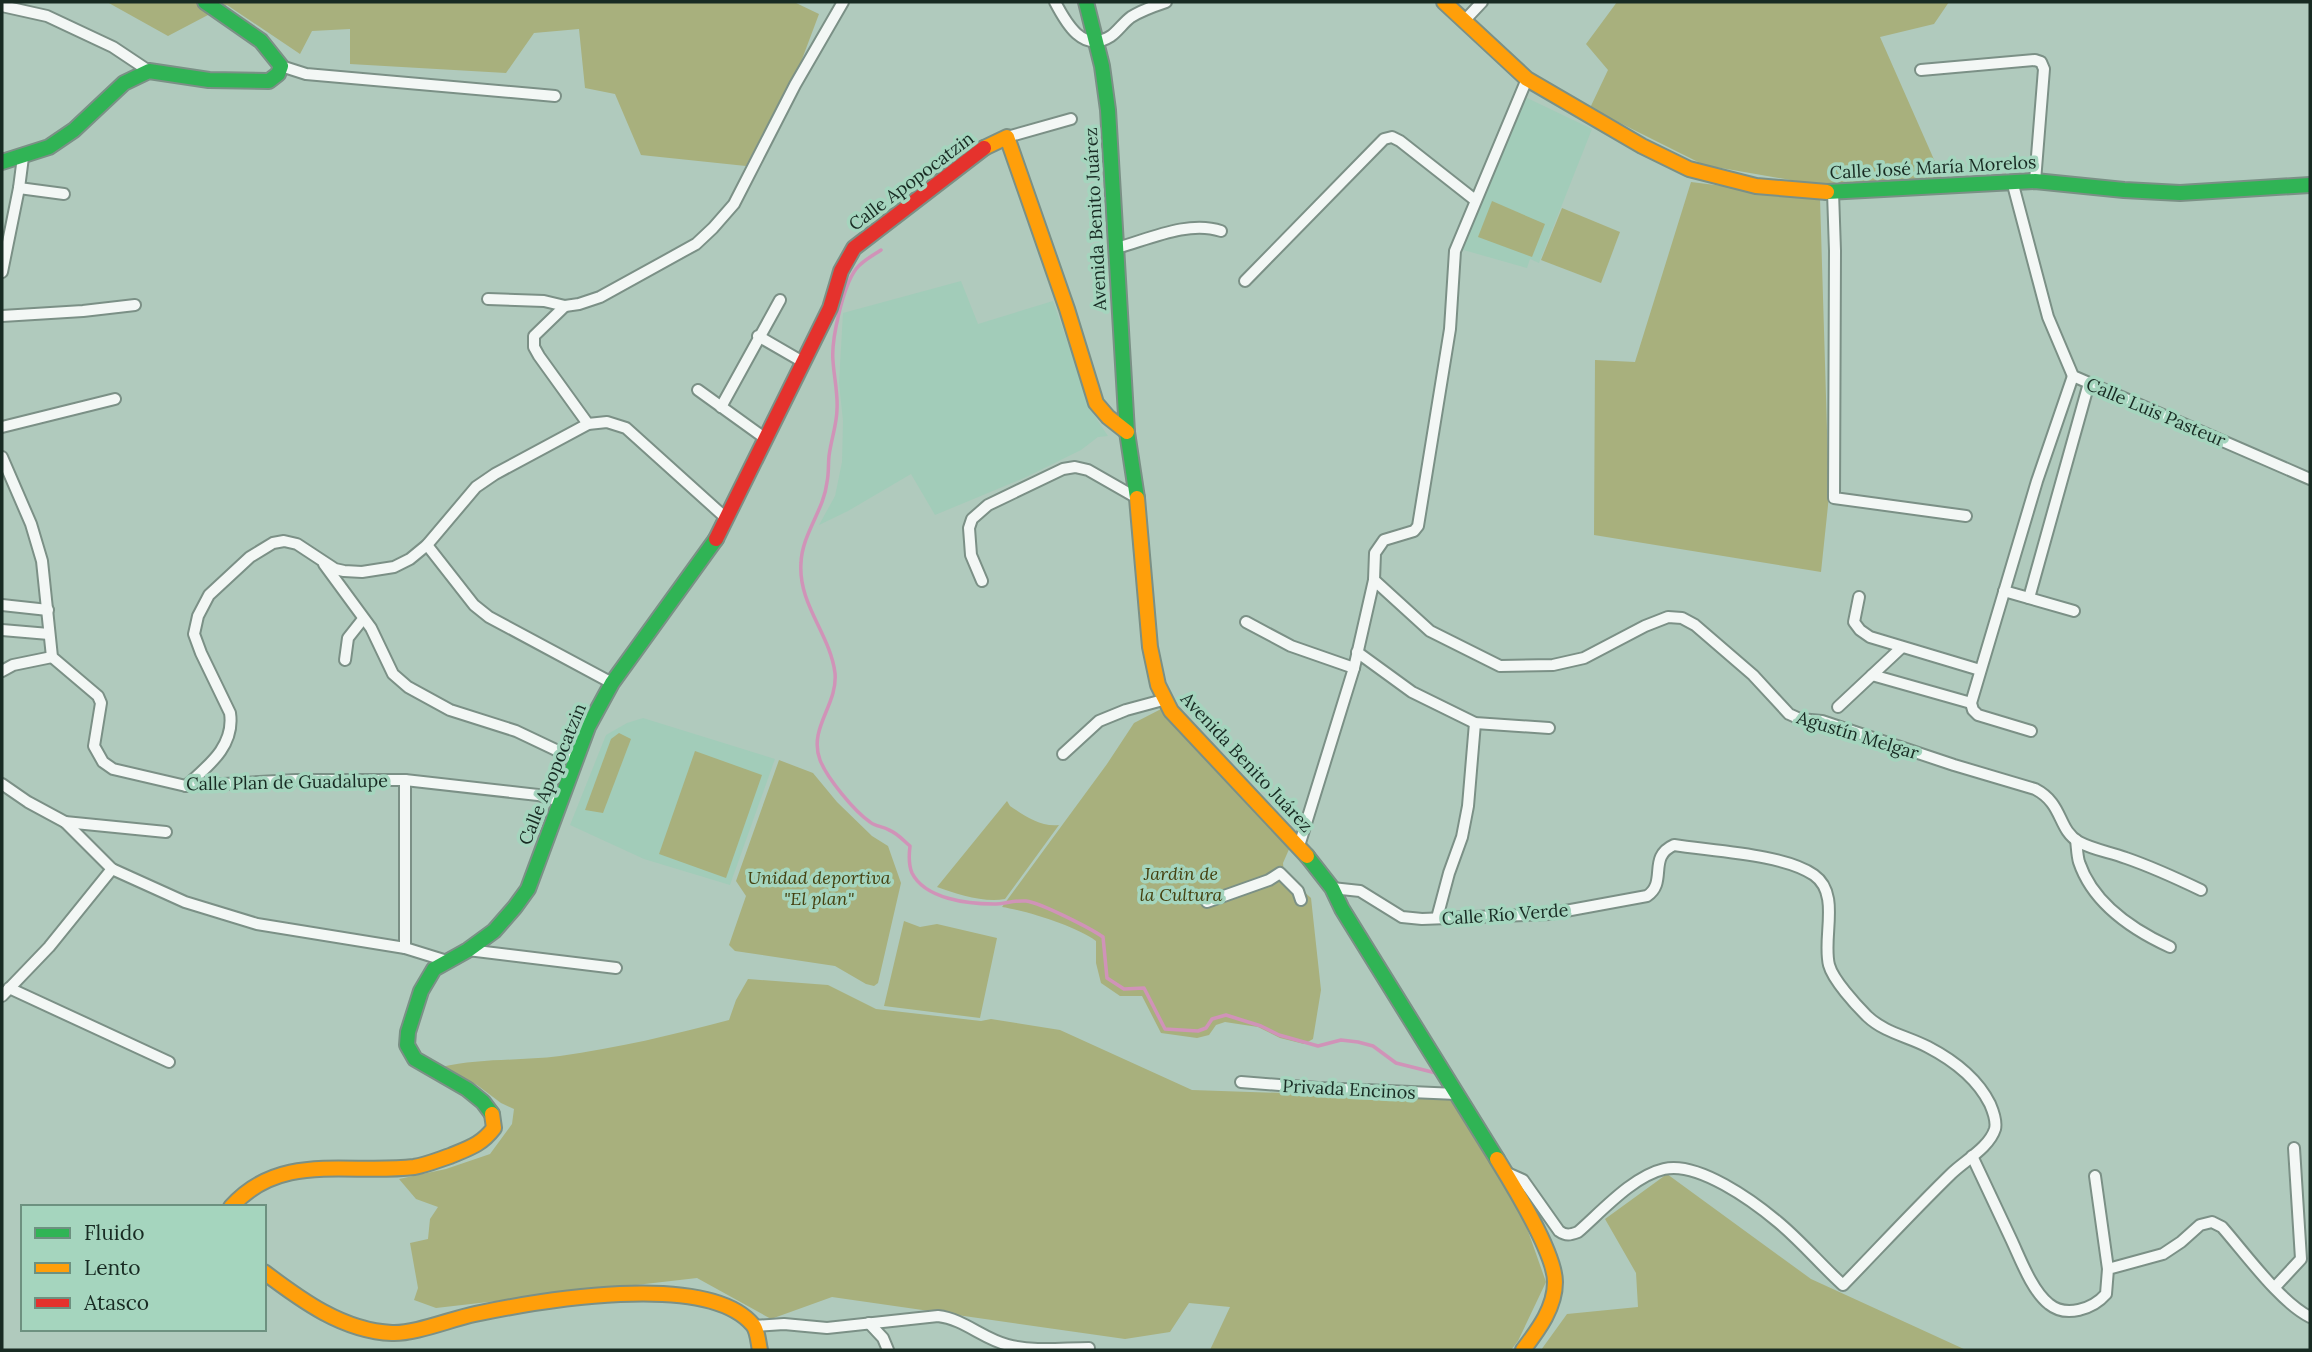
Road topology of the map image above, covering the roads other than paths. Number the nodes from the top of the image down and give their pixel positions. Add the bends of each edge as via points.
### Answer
1 (205, 2) edge
2 (843, 2) edge
3 (1055, 2) edge
4 (1086, 2) edge
5 (1166, 2) edge
6 (1444, 2) edge
7 (1482, 2) edge
8 (2, 6) edge
9 (1465, 20) junction
10 (1096, 42) junction
11 (281, 66) junction
12 (1921, 70) dead end
13 (149, 71) junction
14 (1527, 79) junction
15 (555, 96) dead end
16 (1071, 119) dead end
17 (1007, 137) junction
18 (23, 157) junction
19 (2, 161) edge
20 (2012, 181) junction
21 (2035, 181) junction
22 (2310, 184) edge
23 (19, 188) junction
24 (1833, 192) junction
25 (64, 194) dead end
26 (1475, 200) junction
27 (1221, 231) dead end
28 (1117, 248) junction
29 (2, 272) edge
30 (1245, 281) dead end
31 (488, 299) dead end
32 (780, 300) dead end
33 (135, 305) dead end
34 (565, 306) junction
35 (2, 316) edge
36 (758, 336) junction
37 (803, 362) junction
38 (2073, 376) junction
39 (2089, 383) junction
40 (698, 390) dead end
41 (115, 398) dead end
42 (721, 407) junction
43 (2058, 421) junction
44 (588, 424) junction
45 (2, 427) edge
46 (2077, 428) junction
47 (1127, 432) junction
48 (766, 439) junction
49 (2, 457) edge
50 (2310, 479) edge
51 (1137, 498) junction
52 (1966, 516) dead end
53 (727, 519) junction
54 (427, 545) junction
55 (320, 559) junction
56 (1374, 580) junction
57 (982, 581) dead end
58 (2004, 591) junction
59 (1859, 597) dead end
60 (2029, 598) junction
61 (2, 605) edge
62 (48, 610) junction
63 (2074, 611) dead end
64 (363, 619) junction
65 (1246, 622) dead end
66 (2, 630) edge
67 (49, 634) junction
68 (1901, 648) junction
69 (1357, 652) junction
70 (52, 657) junction
71 (345, 660) dead end
72 (1354, 668) junction
73 (1980, 670) junction
74 (2, 671) edge
75 (1872, 675) junction
76 (612, 683) junction
77 (1163, 700) junction
78 (1971, 703) junction
79 (1838, 707) dead end
80 (1475, 723) junction
81 (1549, 728) dead end
82 (2031, 731) dead end
83 (1063, 754) dead end
84 (575, 759) junction
85 (405, 780) junction
86 (2, 784) edge
87 (186, 786) junction
88 (560, 801) junction
89 (65, 822) junction
90 (166, 832) dead end
91 (2076, 840) junction
92 (1299, 846) junction
93 (112, 869) junction
94 (1332, 887) junction
95 (2201, 890) dead end
96 (1301, 900) dead end
97 (1207, 902) dead end
98 (1437, 918) junction
99 (2170, 947) dead end
100 (405, 948) junction
101 (468, 950) junction
102 (447, 961) junction
103 (616, 968) dead end
104 (5, 992) edge
105 (169, 1062) dead end
106 (1241, 1082) dead end
107 (1452, 1094) junction
108 (2294, 1148) dead end
109 (1972, 1156) junction
110 (1505, 1172) junction
111 (2095, 1176) dead end
112 (233, 1205) edge
113 (2108, 1269) junction
114 (266, 1274) edge
115 (2275, 1287) junction
116 (2310, 1317) edge
117 (869, 1323) junction
118 (754, 1326) junction
119 (1090, 1348) dead end
120 (760, 1350) edge
121 (888, 1350) edge
122 (1523, 1350) edge

1 - 11 main road via 261,41
2 - 34 street via 733,204 713,228 696,244 600,297
3 - 10 street via 1080,37
4 - 10 main road, Avenida Benito Juárez
5 - 10 street via 1144,9
6 - 9 main road, Calle José María Morelos
7 - 9 street
8 - 13 street via 47,16 113,47
9 - 14 main road, Calle José María Morelos
10 - 28 main road, Avenida Benito Juárez via 1108,110
11 - 13 main road via 269,81 209,80
11 - 15 street via 306,74
12 - 21 street via 2040,62 2044,69
13 - 18 main road via 124,83 50,147
14 - 24 main road, Calle José María Morelos via 1689,169 1756,186
14 - 26 street
16 - 17 street, Calle Apopocatzin
17 - 37 main road, Calle Apopocatzin via 961,164 855,248 846,259 830,308
17 - 47 main road via 1096,403
18 - 19 main road
18 - 23 street
20 - 21 main road, Calle José María Morelos
20 - 24 main road, Calle José María Morelos
20 - 38 street, Calle Luis Pasteur via 2048,317
21 - 22 main road, Calle José María Morelos via 2192,193
23 - 25 street
23 - 29 street
24 - 52 street via 1834,498
26 - 30 street via 1400,141 1384,139
26 - 56 street via 1455,251 1450,329 1418,526 1384,540 1375,552
27 - 28 street via 1207,226 1184,229
28 - 47 main road, Avenida Benito Juárez
31 - 34 street
32 - 36 street
33 - 35 street
34 - 44 street via 534,336 534,347
36 - 37 street
36 - 42 street
37 - 48 main road, Calle Apopocatzin
38 - 39 street, Calle Luis Pasteur
38 - 43 street
39 - 46 street
39 - 50 street, Calle Luis Pasteur
40 - 42 street
41 - 45 street
42 - 48 street
43 - 46 street
43 - 58 street
44 - 53 street via 607,422 626,428
44 - 54 street via 476,487
46 - 60 street
47 - 51 main road, Avenida Benito Juárez
48 - 53 main road, Calle Apopocatzin
49 - 62 street via 31,524 42,561
51 - 57 street via 1075,467 988,505 969,528 971,555
51 - 77 main road, Avenida Benito Juárez via 1150,647
53 - 76 main road, Calle Apopocatzin
54 - 55 street via 394,567 362,572 335,569
54 - 76 street via 474,605 489,617
55 - 64 street
55 - 87 street via 297,544 273,543 250,557 209,595 194,634 232,723 222,750
56 - 69 street
56 - 91 street, Agustín Melgar via 1430,631 1500,666 1553,665 1584,657 1657,621 1682,618 1753,674 1789,714 2035,789 2054,802
58 - 60 street
58 - 73 street
59 - 68 street via 1854,622 1860,630
60 - 63 street
61 - 62 street
62 - 67 street
64 - 71 street via 348,638
64 - 84 street via 376,635 393,674 408,687 450,710 516,731
65 - 72 street via 1291,646
66 - 67 street
67 - 70 street
68 - 73 street
68 - 75 street
69 - 72 street
69 - 80 street via 1412,692
70 - 74 street
70 - 87 street, Calle Plan de Guadalupe via 98,696 101,703 94,746 103,762 113,769
72 - 92 street
73 - 78 street
75 - 78 street
75 - 79 street
76 - 84 main road, Calle Apopocatzin
77 - 83 street via 1098,721
77 - 92 main road, Avenida Benito Juárez
78 - 82 street via 1978,715
80 - 81 street
80 - 98 street via 1462,837
84 - 88 main road, Calle Apopocatzin
85 - 87 street, Calle Plan de Guadalupe
85 - 88 street, Calle Plan de Guadalupe
85 - 100 street
86 - 89 street
88 - 101 main road, Calle Apopocatzin via 528,889 516,909
89 - 90 street
89 - 93 street
91 - 95 street
91 - 99 street via 2088,881 2106,904 2143,934
92 - 94 main road, Avenida Benito Juárez
93 - 100 street via 185,902 257,923
93 - 104 street via 49,947
94 - 98 street, Calle Río Verde via 1367,894 1402,917
94 - 107 main road, Avenida Benito Juárez
96 - 97 street via 1280,873
98 - 109 street, Calle Río Verde via 1549,914 1641,898 1653,892 1661,855 1674,845 1797,865 1816,876 1826,890 1830,968 1848,995 1882,1029 1927,1046 1965,1071 1985,1094 1996,1127
100 - 102 street
101 - 102 main road, Calle Apopocatzin
101 - 103 street
102 - 112 main road, Calle Apopocatzin via 429,975 412,1021 408,1049 415,1059 488,1106 494,1117 491,1135 478,1146 416,1167 302,1170 275,1176 258,1182
104 - 105 street
106 - 107 street, Privada Encinos
107 - 110 main road, Avenida Benito Juárez
108 - 115 street via 2301,1259
109 - 110 street via 1843,1285 1778,1222 1709,1177 1679,1169 1650,1175 1570,1235 1559,1231 1523,1180
109 - 113 street via 2038,1293 2049,1305 2065,1311 2094,1305 2106,1294
110 - 122 main road, Avenida Benito Juárez via 1548,1252 1555,1281 1548,1312
111 - 113 street
113 - 115 street via 2163,1254 2200,1225 2212,1222 2222,1227
114 - 118 main road via 328,1315 395,1333 490,1311 623,1293 669,1293 712,1301
115 - 116 street
117 - 118 street via 827,1328
117 - 119 street via 938,1316 1008,1345
117 - 121 street
118 - 120 main road

